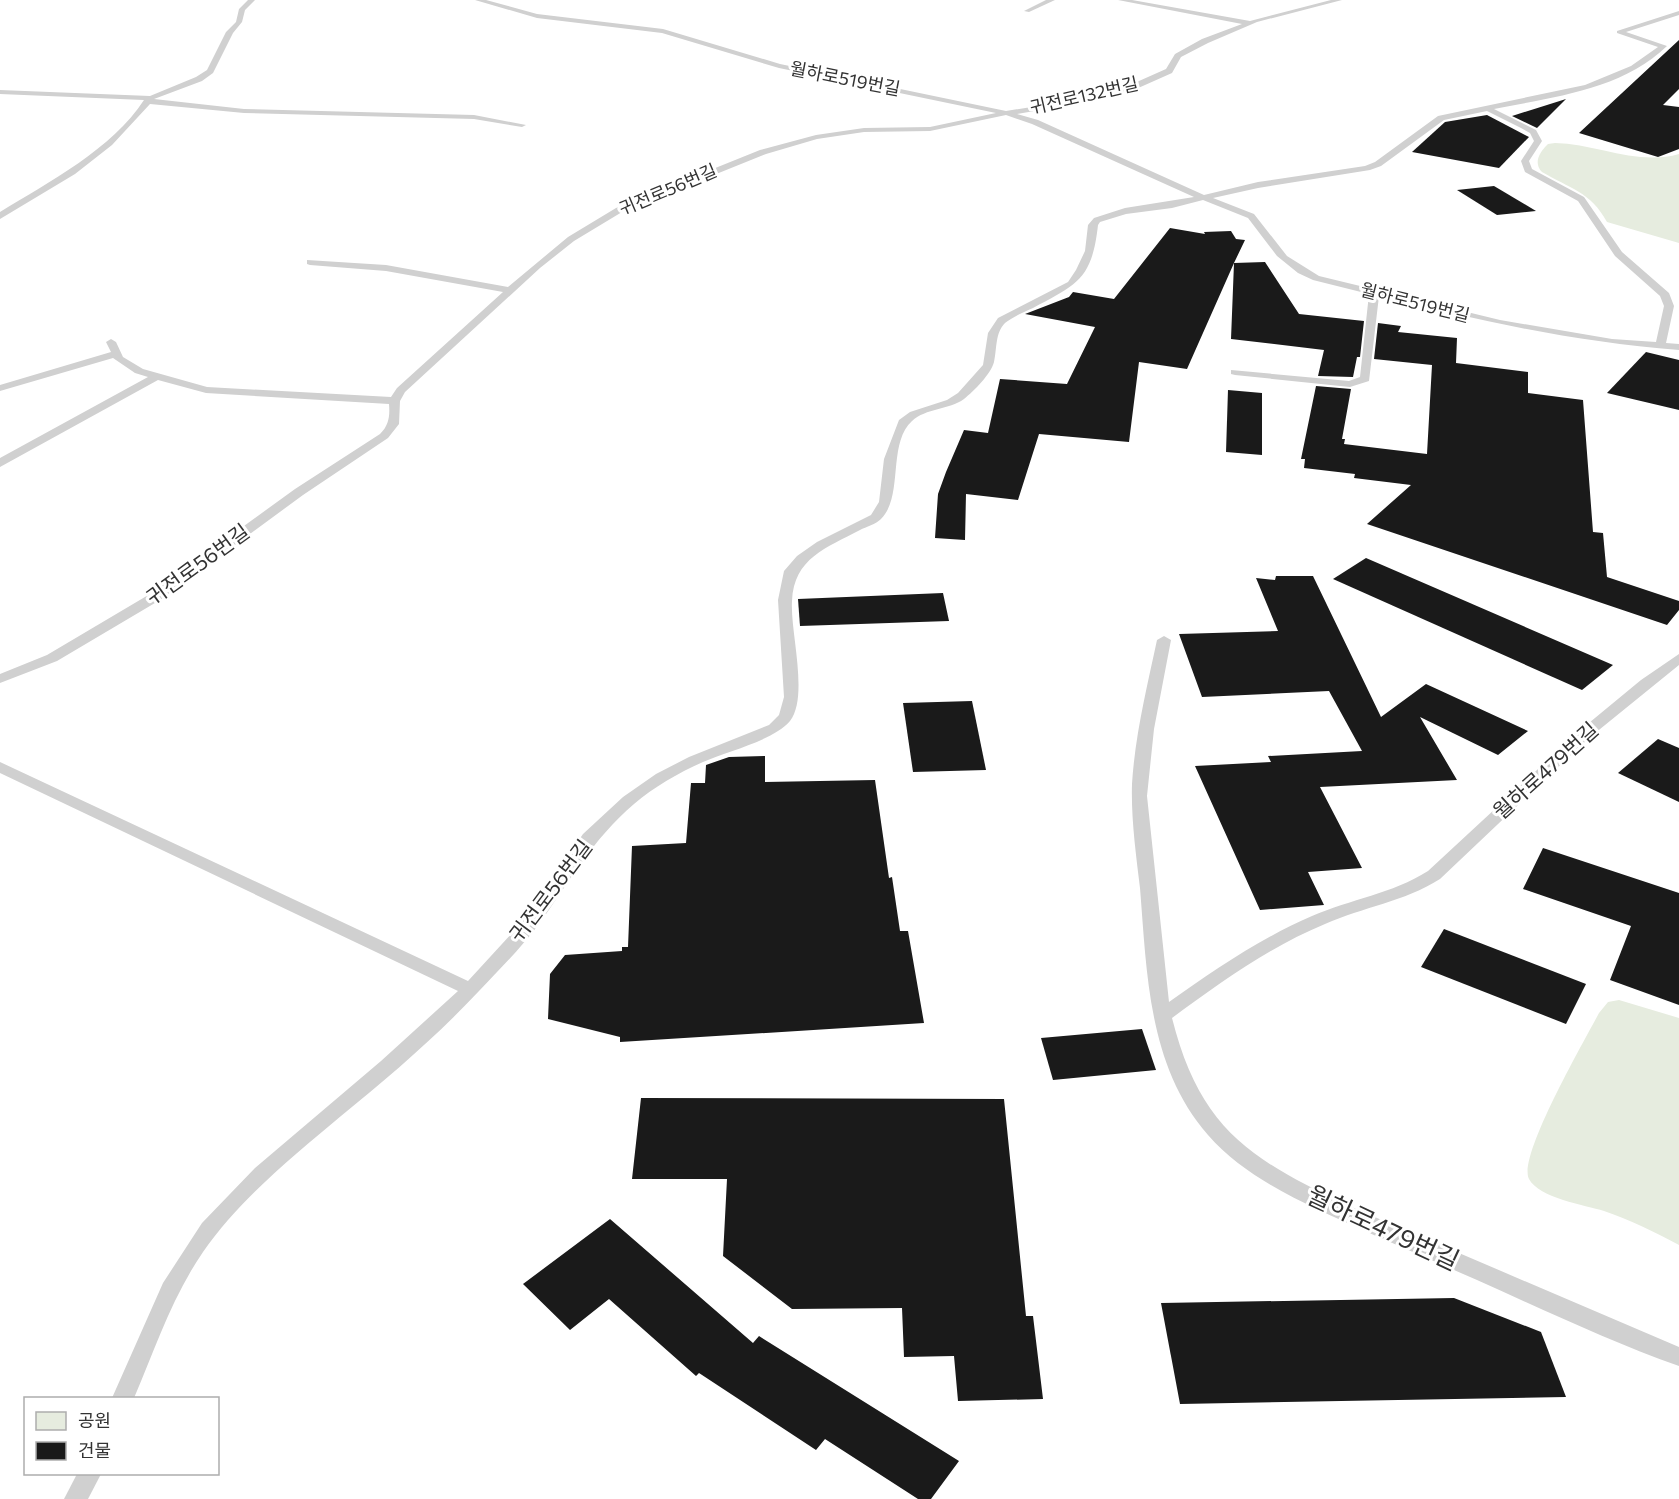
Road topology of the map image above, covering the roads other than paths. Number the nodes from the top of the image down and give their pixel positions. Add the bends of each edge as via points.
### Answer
1 (252, 0) edge
2 (478, 0) edge
3 (1052, 0) edge
4 (1121, 0) edge
5 (1339, 0) edge
6 (1027, 11) dead end
7 (1679, 13) edge
8 (1251, 22) junction
9 (0, 92) edge
10 (149, 99) junction
11 (1490, 110) junction
12 (1006, 113) junction
13 (522, 125) dead end
14 (1200, 197) junction
15 (0, 216) edge
16 (310, 262) dead end
17 (510, 290) junction
18 (1374, 292) junction
19 (111, 342) dead end
20 (1660, 347) junction
21 (1679, 347) edge
22 (116, 354) junction
23 (1235, 372) dead end
24 (157, 376) junction
25 (0, 388) edge
26 (394, 401) junction
27 (0, 463) edge
28 (1164, 640) dead end
29 (1679, 658) edge
30 (0, 679) edge
31 (0, 767) edge
32 (470, 990) junction
33 (1161, 1017) junction
34 (1679, 1357) edge
35 (123, 1397) edge
36 (88, 1475) edge
37 (76, 1499) edge

1 - 10 lane via 242,9 239,22 210,71 200,79
2 - 12 lane, 월하로519번길 via 537,16 663,31 779,66
3 - 6 lane
4 - 8 lane, 귀전로132번길
5 - 8 lane, 귀전로132번길
7 - 11 lane via 1619,32 1663,46 1623,74 1569,93
8 - 12 lane, 귀전로132번길 via 1178,56 1169,70 1147,82 1074,102
9 - 10 lane
10 - 13 lane via 256,112 474,117
10 - 15 lane via 109,143 72,172
11 - 14 lane via 1441,118 1367,168
11 - 20 lane via 1533,132 1538,141 1526,161 1528,170 1581,199 1618,254 1665,295 1669,306
12 - 14 lane, 월하로519번길 via 1035,122
12 - 17 lane, 귀전로56번길 via 930,129 837,133 764,152 620,210 571,239
14 - 18 lane, 월하로519번길 via 1251,216 1279,254 1301,271
14 - 32 lane, 귀전로56번길 via 1096,220 1085,261 1071,284 1002,320 993,333 988,366 962,395 903,422 890,459 882,511 822,545 792,571 785,600 791,697 786,716 774,728 661,777 629,800 590,838 530,924
16 - 17 lane via 386,268
17 - 26 lane, 귀전로56번길 via 401,390
18 - 20 lane, 월하로519번길 via 1500,323
18 - 23 lane via 1365,379 1350,384
19 - 22 lane
20 - 21 lane, 월하로519번길
22 - 24 lane via 139,371
22 - 25 lane
24 - 26 lane via 206,390
24 - 27 lane
26 - 30 lane, 귀전로56번길 via 394,426 384,436 299,492 156,597 52,658
28 - 33 lane, 월하로479번길 via 1149,710 1140,785
29 - 33 lane, 월하로479번길 via 1542,771 1418,886 1401,895 1319,919 1245,959
31 - 32 lane
32 - 35 lane, 귀전로56번길 via 411,1047 242,1193 208,1230 166,1295
33 - 34 lane, 월하로479번길 via 1193,1099 1214,1129 1238,1152 1323,1203
36 - 37 lane

